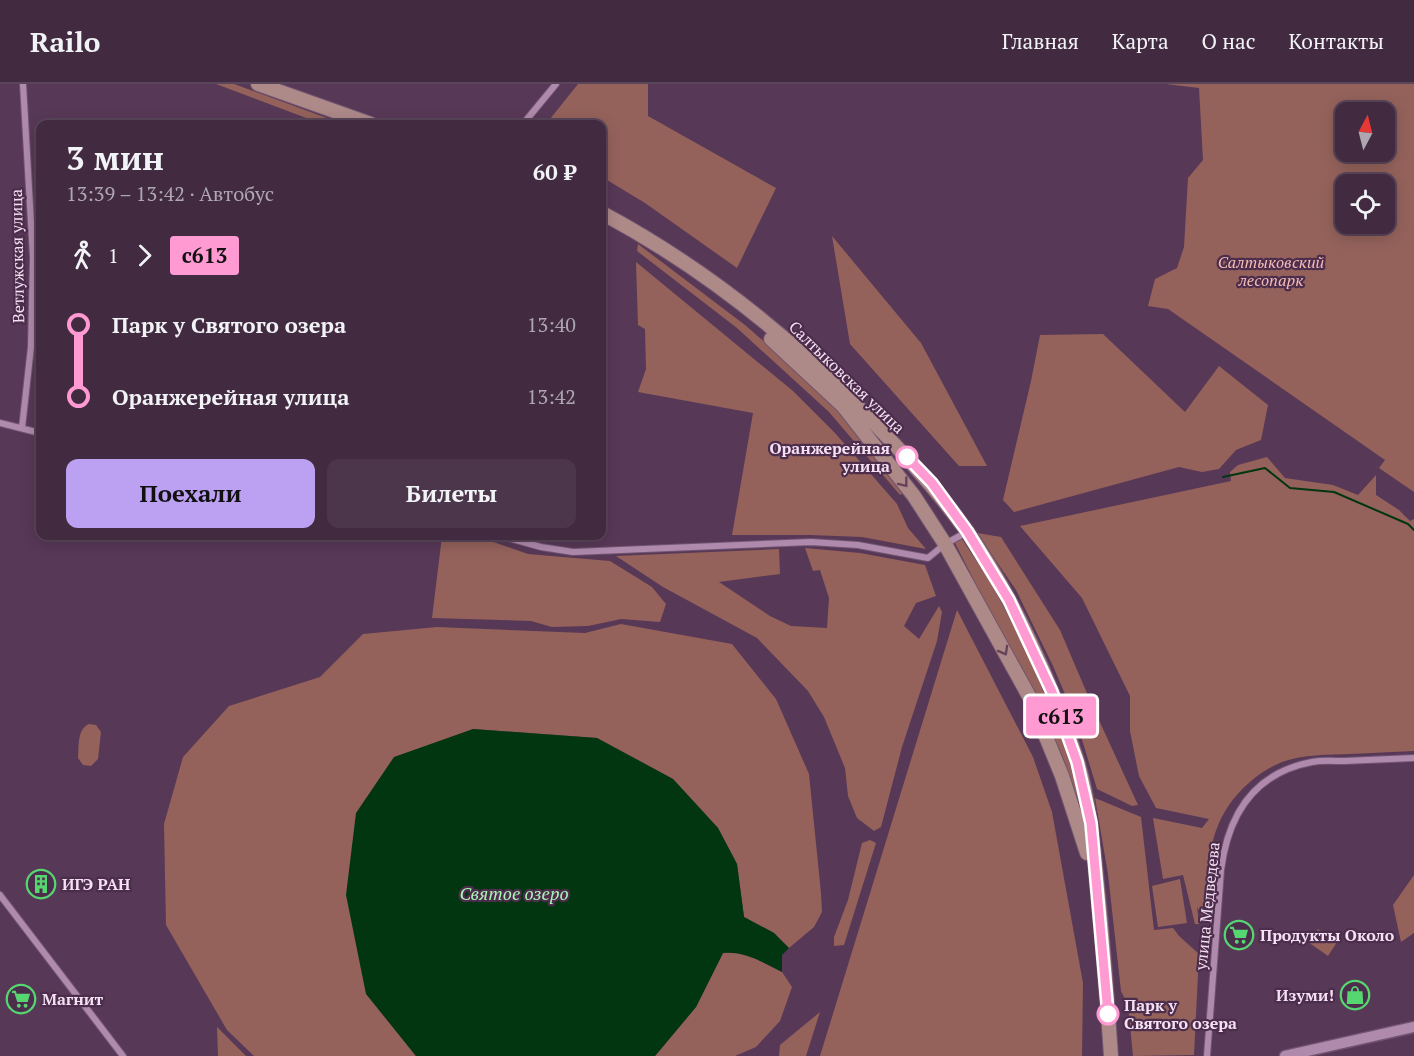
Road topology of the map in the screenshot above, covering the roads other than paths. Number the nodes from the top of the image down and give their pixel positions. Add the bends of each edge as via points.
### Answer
1 (23, 84) edge
2 (258, 84) edge
3 (556, 84) edge
4 (360, 120) edge
5 (526, 120) edge
6 (606, 215) edge
7 (633, 229) junction
8 (0, 423) edge
9 (22, 428) junction
10 (36, 432) edge
11 (967, 531) junction
12 (514, 540) edge
13 (945, 544) junction
14 (1414, 758) edge
15 (1098, 892) junction
16 (0, 895) edge
17 (1414, 1027) edge
18 (123, 1056) edge
19 (1111, 1056) edge
20 (1207, 1056) edge
21 (1285, 1056) edge

1 - 9 street, Ветлужская улица via 33,257 31,347
2 - 4 main road
3 - 5 street
6 - 7 main road, Салтыковская улица
7 - 11 main road, Салтыковская улица via 762,319 836,384 932,483
7 -> 13 main road, Салтыковская улица via 756,325 843,406 914,496
8 - 9 street
9 - 10 street
11 - 13 street
11 - 15 main road, Салтыковская улица via 1009,600 1052,692 1077,762 1091,823
12 - 13 street via 573,552 811,542 858,545 928,558
13 -> 15 main road, Салтыковская улица via 1030,698 1077,818
14 - 20 street, улица Медведева via 1304,764 1270,778 1240,807 1224,846
15 - 19 main road, Салтыковская улица
16 - 18 street
17 - 21 street

